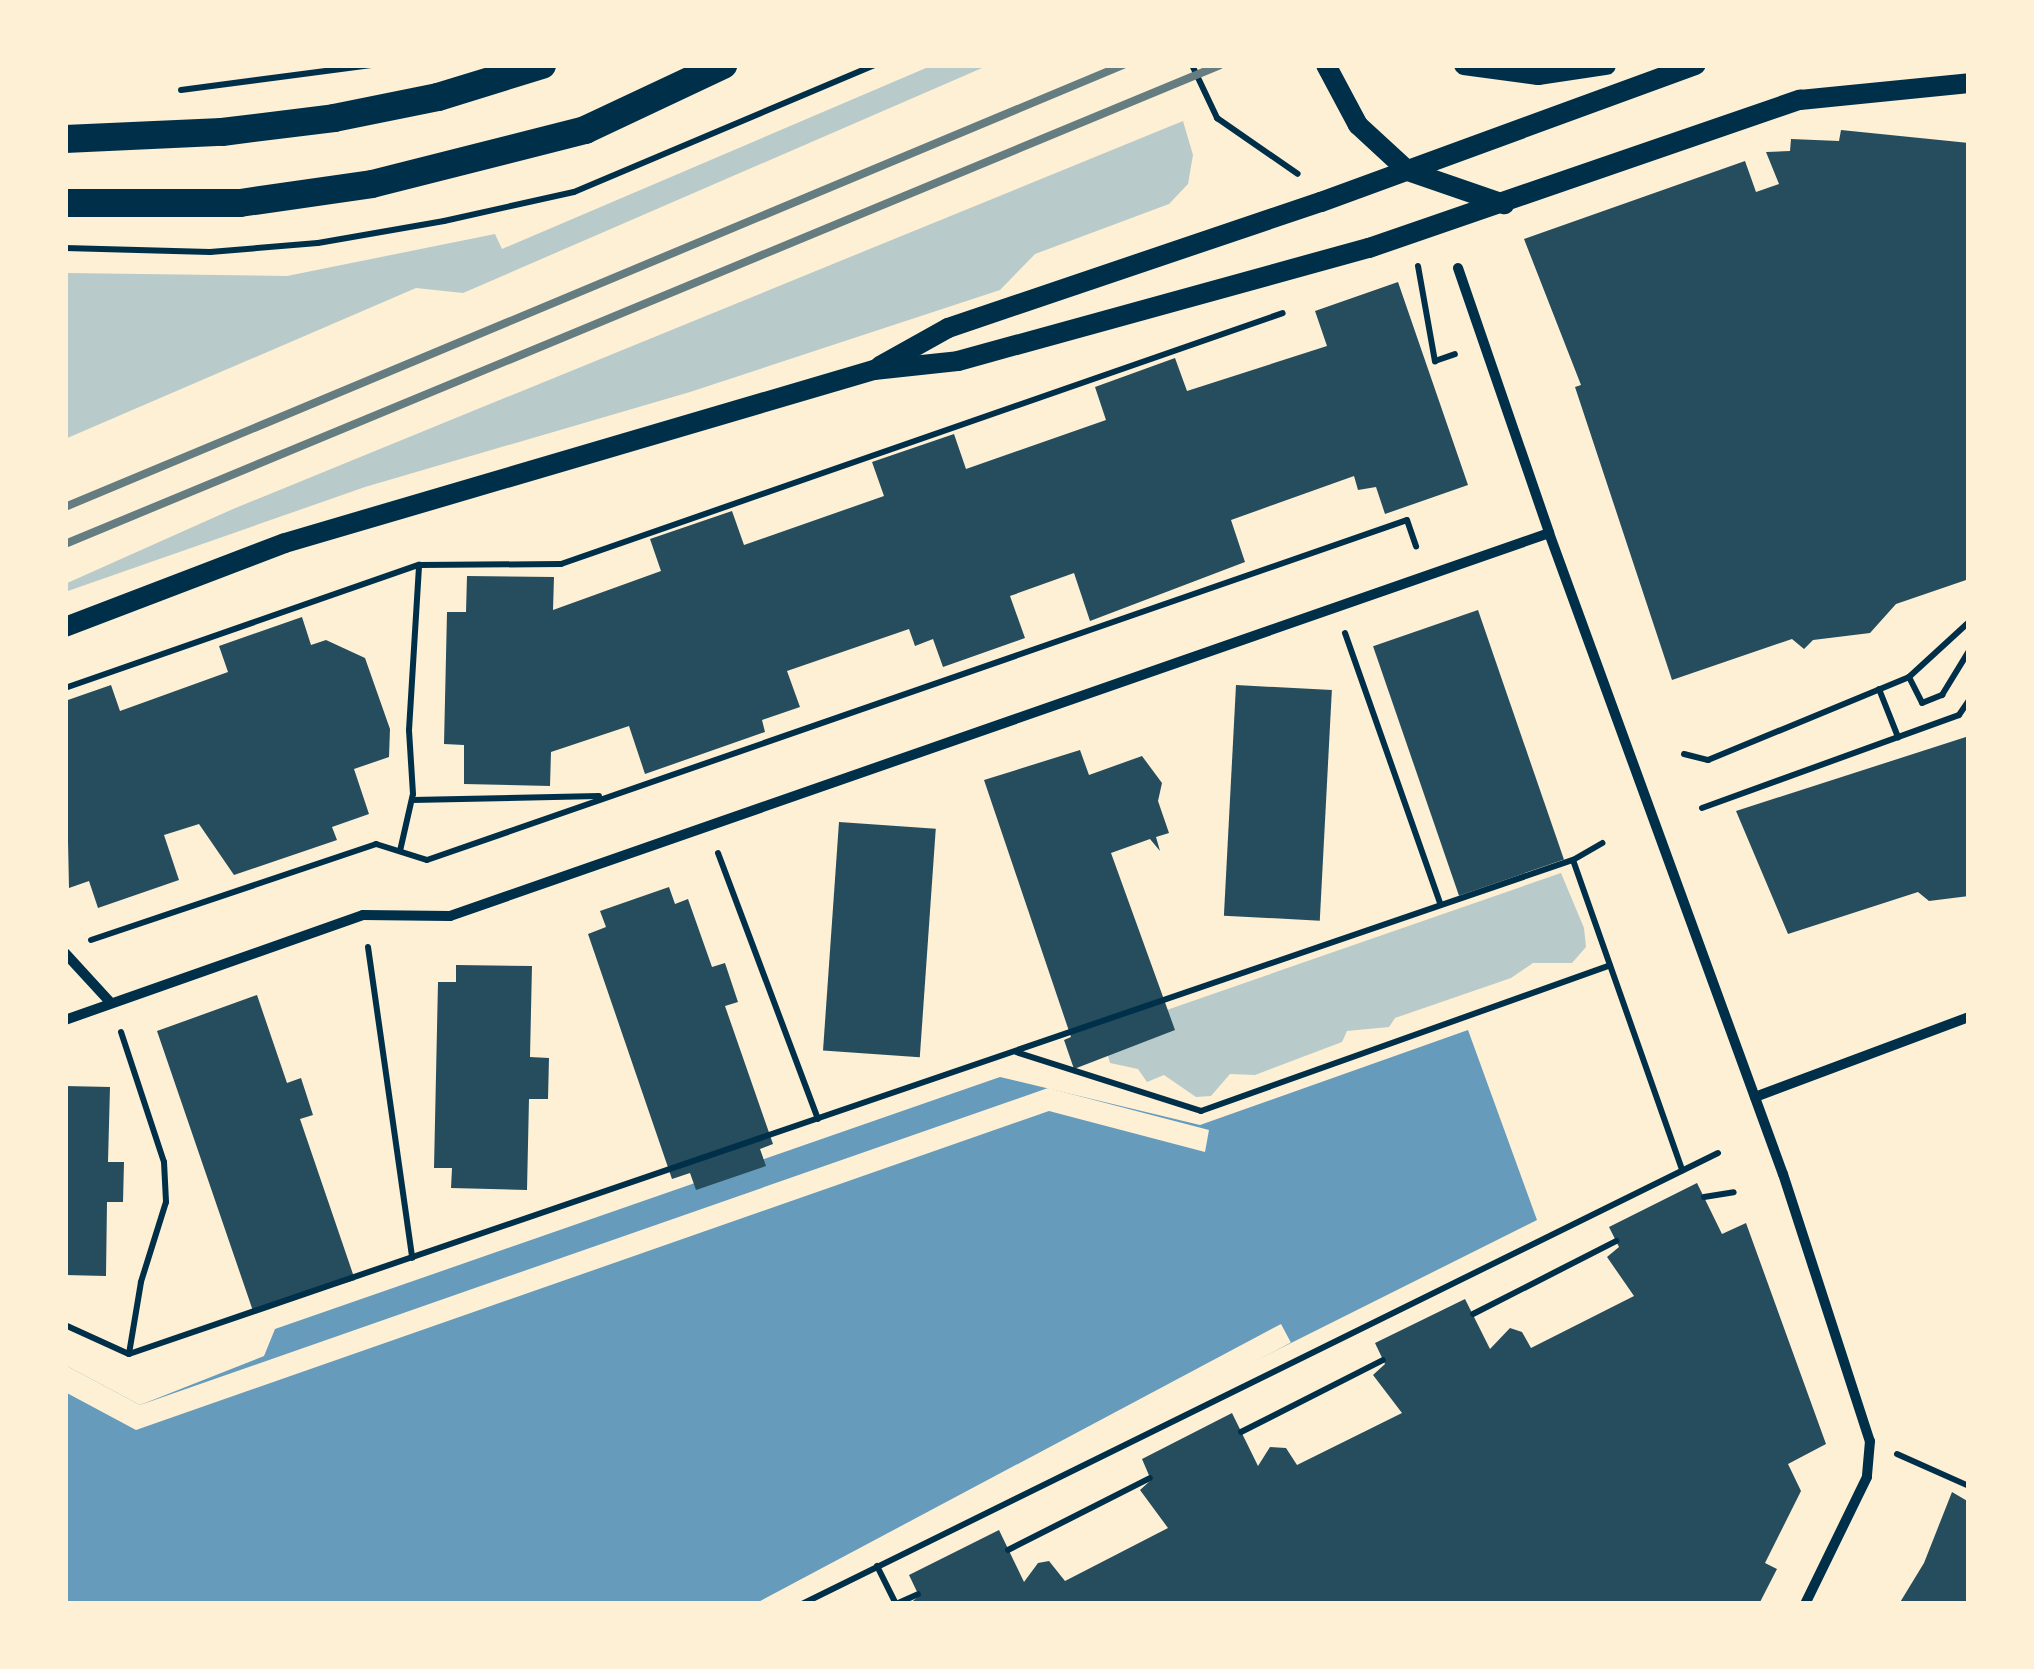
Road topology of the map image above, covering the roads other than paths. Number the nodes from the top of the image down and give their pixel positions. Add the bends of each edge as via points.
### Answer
1 (542, 65) edge
2 (723, 65) edge
3 (1326, 65) edge
4 (1464, 65) edge
5 (1606, 65) edge
6 (1696, 65) edge
7 (1969, 83) edge
8 (65, 139) edge
9 (1408, 171) junction
10 (65, 203) edge
11 (1504, 204) junction
12 (1458, 268) dead end
13 (874, 370) junction
14 (1549, 533) junction
15 (65, 627) edge
16 (65, 953) edge
17 (112, 1002) junction
18 (1969, 1017) edge
19 (65, 1020) edge
20 (1755, 1097) junction
21 (1805, 1604) edge

1 - 8 highway via 438,97 334,118 222,132
2 - 10 highway via 585,130 372,184 240,202
3 - 9 main road via 1358,125
4 - 5 main road via 1538,75
6 - 9 main road
7 - 11 main road via 1800,100
9 - 11 main road
9 - 13 main road via 948,328
11 - 13 main road via 958,362
12 - 14 street
13 - 15 main road via 286,544
14 - 17 street via 450,916 363,915
14 - 20 street
16 - 17 street
17 - 19 street
18 - 20 street
20 - 21 street via 1870,1441 1867,1476

